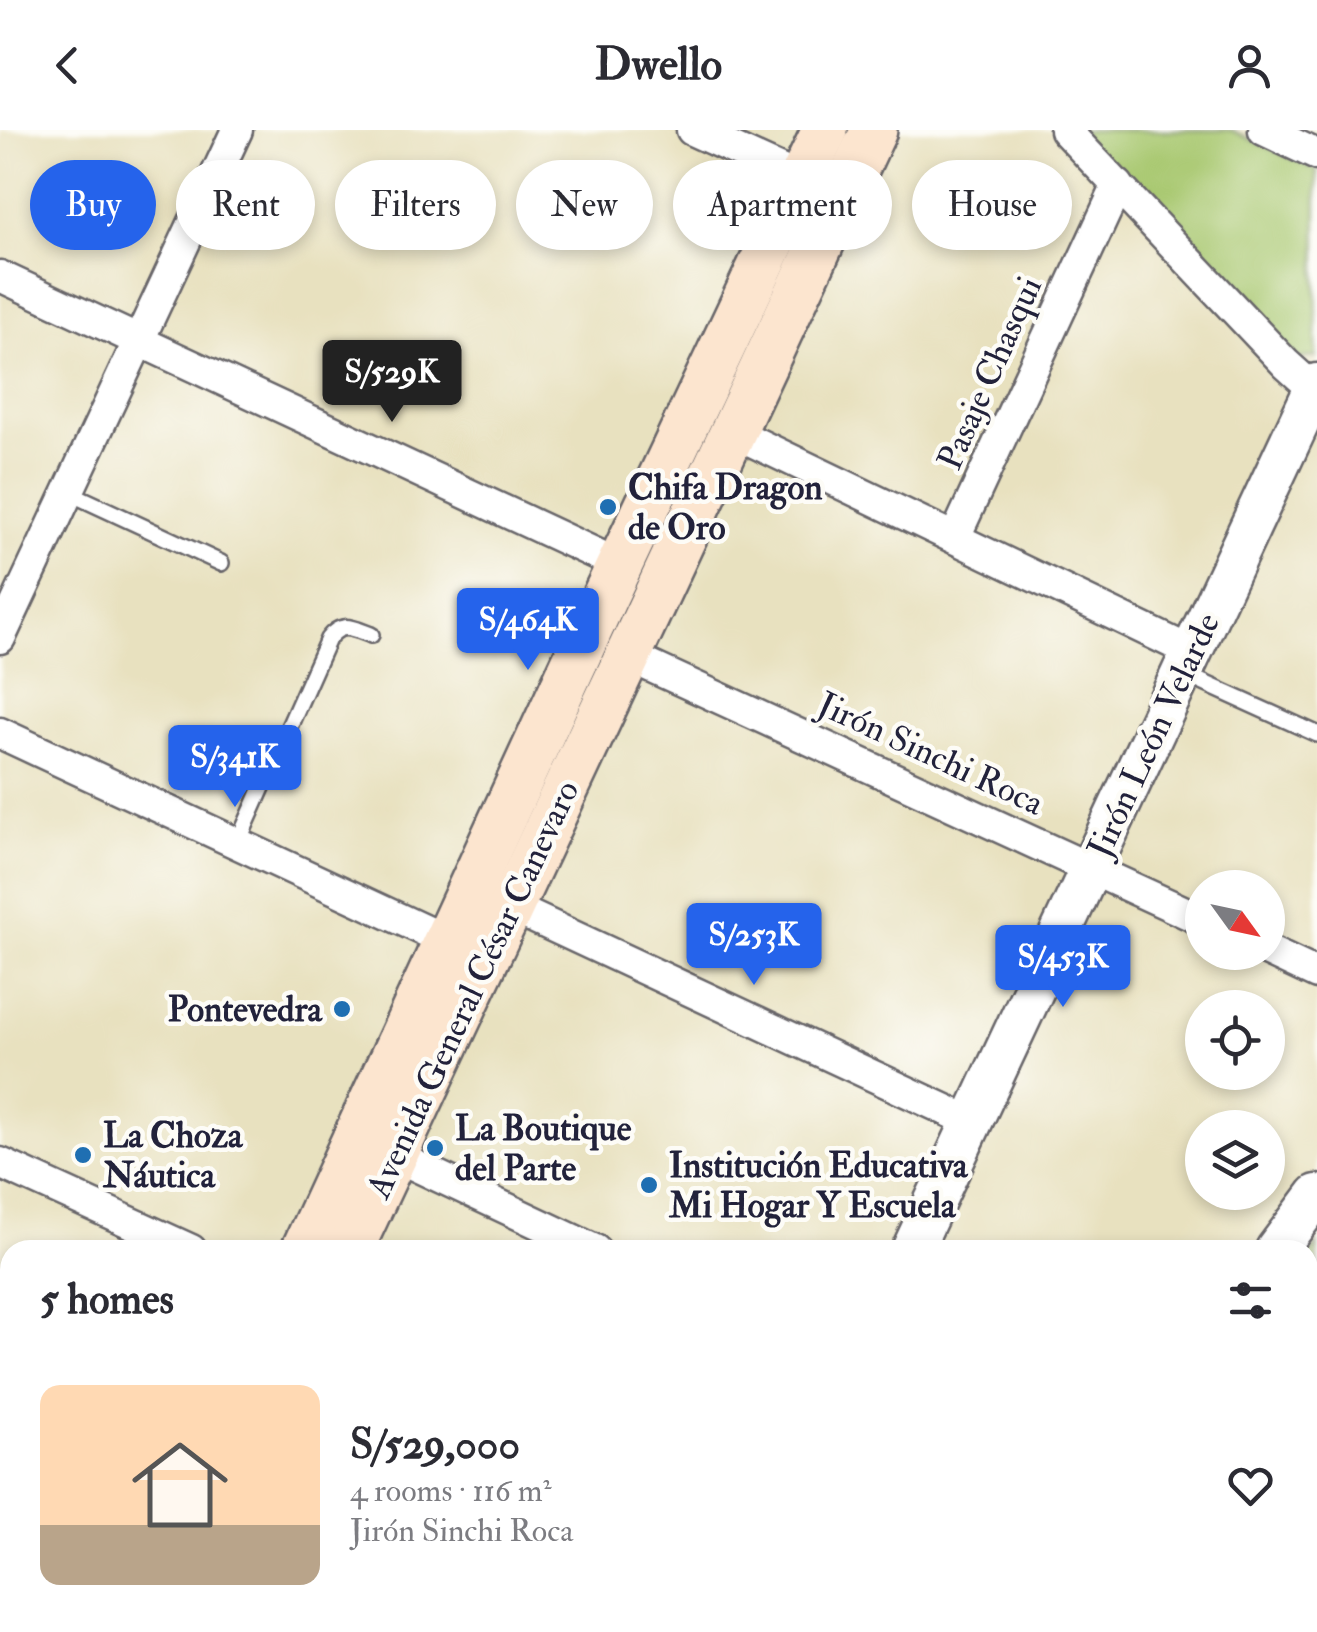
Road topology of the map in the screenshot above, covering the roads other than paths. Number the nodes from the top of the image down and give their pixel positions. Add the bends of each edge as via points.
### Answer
1 (237, 130) edge
2 (692, 130) edge
3 (825, 130) edge
4 (874, 130) edge
5 (1065, 130) edge
6 (1264, 130) edge
7 (1317, 155) edge
8 (758, 160) edge
9 (811, 160) edge
10 (1118, 185) junction
11 (769, 250) edge
12 (0, 276) edge
13 (139, 340) junction
14 (1316, 388) edge
15 (732, 432) junction
16 (68, 492) junction
17 (955, 537) junction
18 (221, 562) dead end
19 (620, 565) junction
20 (371, 635) dead end
21 (0, 638) edge
22 (628, 656) junction
23 (1187, 662) junction
24 (0, 733) edge
25 (1317, 734) edge
26 (237, 844) junction
27 (1091, 868) junction
28 (510, 907) junction
29 (1185, 912) edge
30 (445, 940) junction
31 (1285, 959) edge
32 (1317, 974) edge
33 (972, 1122) junction
34 (394, 1156) junction
35 (0, 1164) edge
36 (1317, 1194) edge
37 (169, 1240) edge
38 (309, 1240) edge
39 (355, 1240) edge
40 (573, 1240) edge
41 (917, 1240) edge
42 (1283, 1240) edge

1 - 13 street
2 - 8 street
3 - 9 main road, Avenida General César Canevaro
4 - 15 main road, Avenida General César Canevaro
5 - 10 street
6 - 7 street
10 - 14 street
10 - 17 street, Pasaje Chasqui
11 - 19 main road, Avenida General César Canevaro
12 - 13 street
13 - 16 street
13 - 19 street
14 - 23 street, Jirón León Velarde
15 - 17 street
15 - 22 main road, Avenida General César Canevaro
16 - 18 lane
16 - 21 street
17 - 23 street
19 - 30 main road, Avenida General César Canevaro
20 - 26 lane via 346,626 328,638
22 - 27 street, Jirón Sinchi Roca
22 - 28 main road, Avenida General César Canevaro
23 - 25 lane
23 - 27 street, Jirón León Velarde
24 - 26 street
26 - 30 street
27 - 29 street, Jirón Sinchi Roca
27 - 33 street, Jirón León Velarde
28 - 33 street
28 - 34 main road, Avenida General César Canevaro
30 - 38 main road, Avenida General César Canevaro
31 - 32 street
33 - 41 street, Jirón León Velarde
34 - 39 main road, Avenida General César Canevaro
34 - 40 street
35 - 37 street
36 - 42 street

